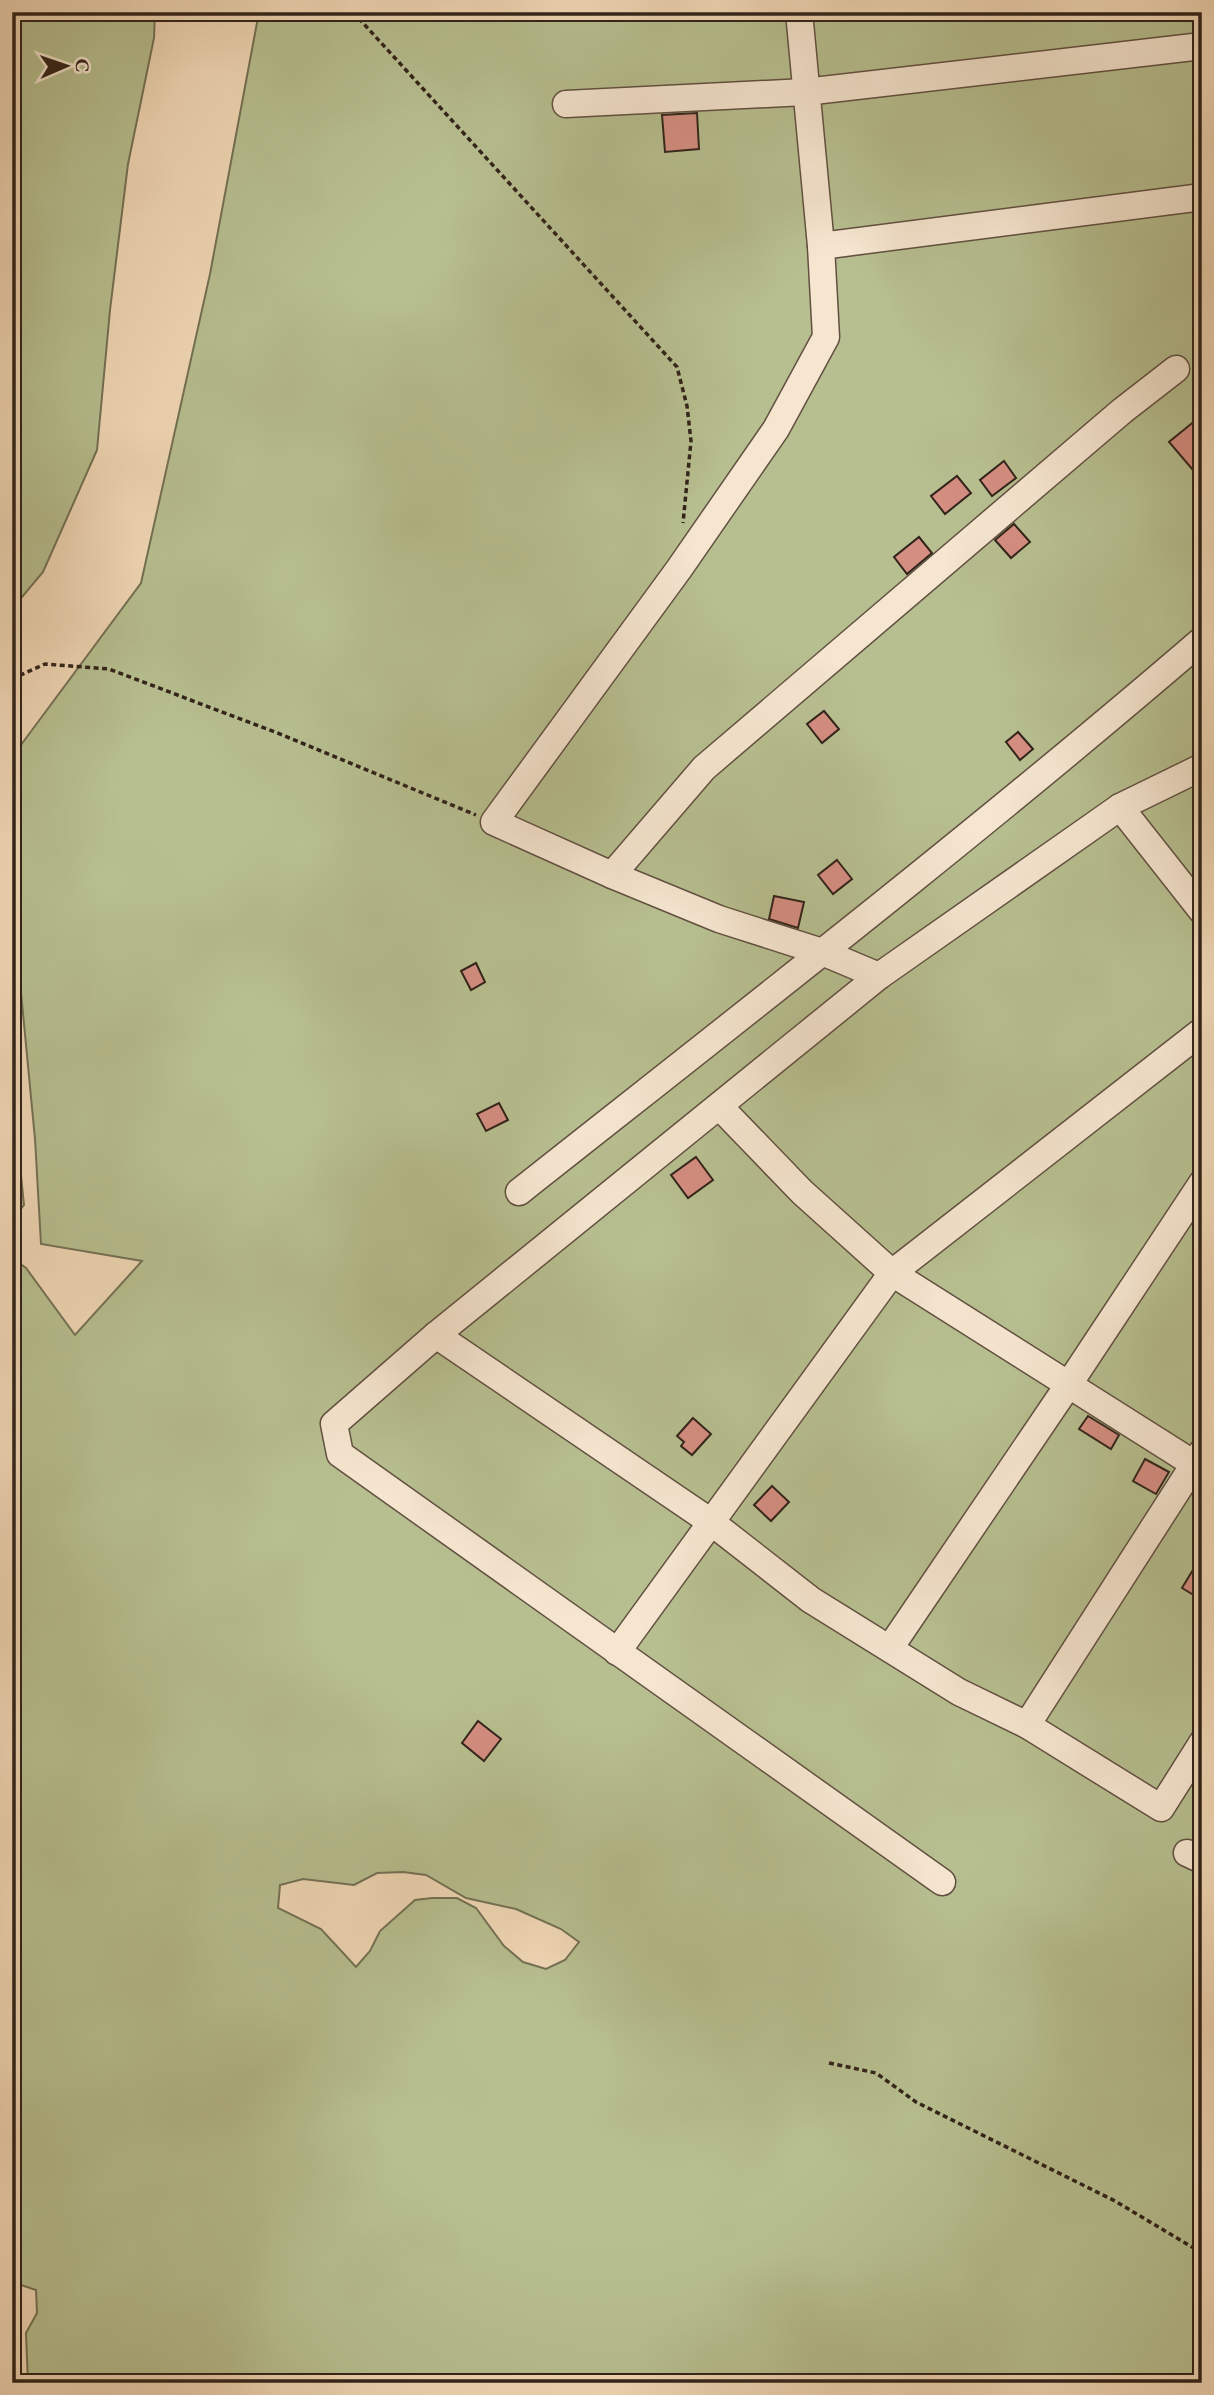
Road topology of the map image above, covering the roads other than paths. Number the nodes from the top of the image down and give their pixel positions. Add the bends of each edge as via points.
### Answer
1 (799, 12) edge
2 (1202, 46) edge
3 (805, 92) junction
4 (566, 104) dead end
5 (1202, 197) edge
6 (821, 246) junction
7 (1176, 369) dead end
8 (1202, 639) edge
9 (1202, 767) edge
10 (1120, 807) junction
11 (612, 875) junction
12 (1202, 911) edge
13 (822, 952) junction
14 (879, 976) junction
15 (1202, 1031) edge
16 (720, 1107) junction
17 (1202, 1183) edge
18 (519, 1192) dead end
19 (892, 1273) junction
20 (436, 1335) junction
21 (1069, 1384) junction
22 (1199, 1461) edge
23 (711, 1522) junction
24 (890, 1648) junction
25 (617, 1652) junction
26 (1027, 1725) junction
27 (1202, 1743) edge
28 (942, 1882) dead end

1 - 3 street
2 - 3 street
3 - 4 street
3 - 6 street
5 - 6 street
6 - 11 street via 826,337 776,429 494,822
7 - 11 street via 704,768
8 - 13 street
9 - 10 street
10 - 12 street
10 - 14 street
11 - 13 street via 719,919
13 - 14 street
13 - 18 street
14 - 16 street
15 - 19 street
16 - 19 street via 802,1192
16 - 20 street
17 - 21 street
19 - 21 street
19 - 23 street
20 - 23 street
20 - 25 street via 334,1424 340,1454
21 - 22 street
21 - 24 street
22 - 26 street
23 - 24 street via 811,1600
23 - 25 street
24 - 26 street via 960,1692
25 - 28 street
26 - 27 street via 1161,1808

